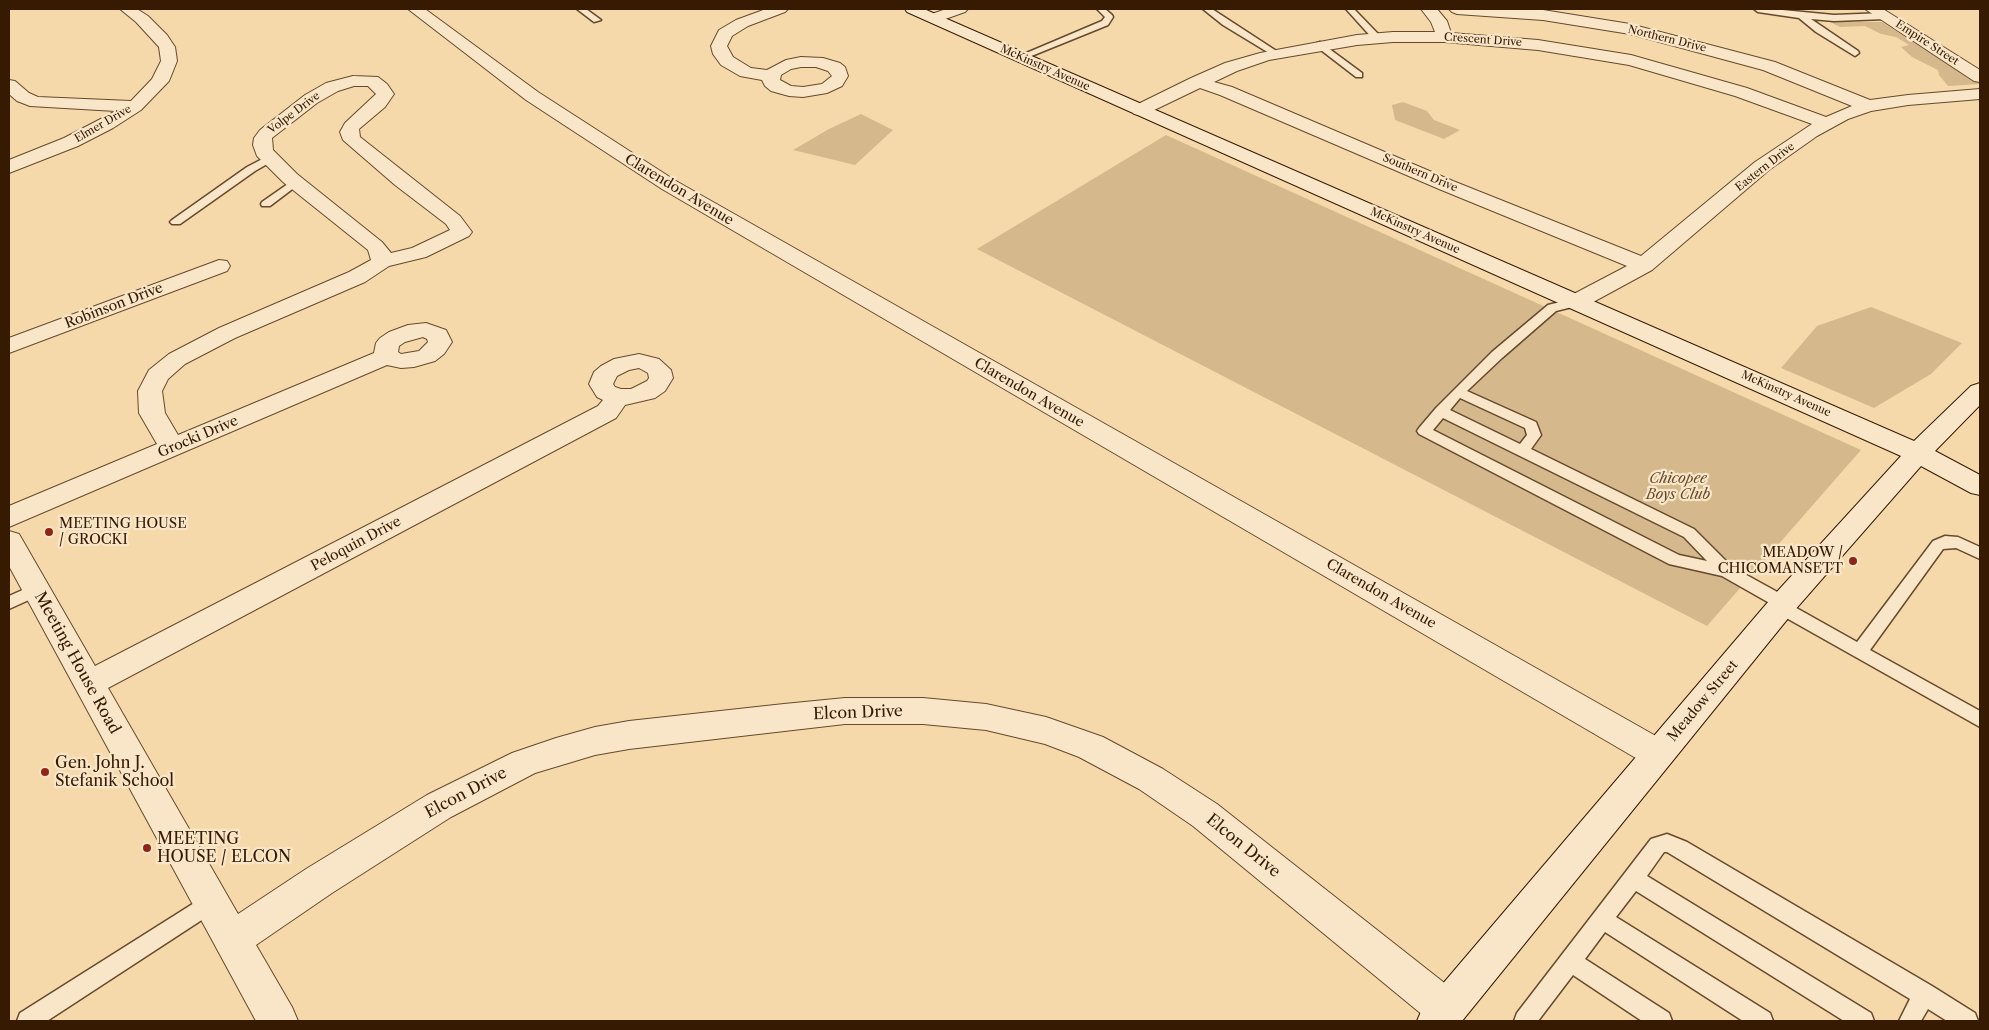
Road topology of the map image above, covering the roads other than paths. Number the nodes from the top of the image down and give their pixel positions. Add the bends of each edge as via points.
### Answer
1 (127, 9) edge
2 (416, 9) edge
3 (581, 9) edge
4 (780, 9) edge
5 (912, 9) edge
6 (960, 9) edge
7 (1101, 9) edge
8 (1207, 9) edge
9 (1350, 9) edge
10 (1429, 9) edge
11 (1457, 9) edge
12 (1758, 9) edge
13 (1879, 12) edge
14 (1802, 16) junction
15 (934, 18) junction
16 (597, 20) dead end
17 (1444, 37) junction
18 (1377, 38) junction
19 (1320, 45) junction
20 (1277, 54) junction
21 (1856, 54) dead end
22 (1021, 57) junction
23 (1359, 75) dead end
24 (771, 76) dead end
25 (1980, 78) edge
26 (1197, 82) junction
27 (9, 85) edge
28 (1980, 94) edge
29 (134, 106) junction
30 (1868, 106) junction
31 (1140, 110) junction
32 (1827, 123) junction
33 (270, 158) junction
34 (9, 167) edge
35 (295, 182) junction
36 (266, 204) dead end
37 (176, 222) dead end
38 (382, 261) junction
39 (1644, 265) junction
40 (219, 266) dead end
41 (1576, 302) junction
42 (9, 346) edge
43 (388, 356) dead end
44 (1458, 392) junction
45 (1980, 392) edge
46 (618, 397) dead end
47 (1441, 411) junction
48 (172, 448) junction
49 (1522, 451) junction
50 (1918, 452) junction
51 (1980, 486) edge
52 (9, 517) edge
53 (9, 541) edge
54 (1980, 553) edge
55 (1726, 571) junction
56 (22, 596) edge
57 (1782, 605) junction
58 (1859, 652) junction
59 (88, 684) junction
60 (1980, 720) edge
61 (1658, 754) junction
62 (1633, 878) junction
63 (210, 903) junction
64 (1602, 919) junction
65 (232, 940) junction
66 (1570, 961) junction
67 (1924, 994) junction
68 (1442, 1016) edge
69 (1527, 1020) edge
70 (28, 1021) edge
71 (278, 1021) edge
72 (1661, 1021) edge
73 (1762, 1021) edge
74 (1863, 1021) edge
75 (1910, 1021) edge
76 (1967, 1021) edge

1 - 29 street, Elmer Drive via 161,38 170,56 160,81
2 - 61 street, Clarendon Avenue via 540,101 669,185
3 - 16 lane
4 - 24 street via 732,28 723,36 719,46 723,56 737,68 751,74
5 - 15 street, McKinstry Avenue
6 - 15 street
7 - 22 lane via 1109,16 1105,23
8 - 20 lane
9 - 18 lane
10 - 17 street via 1439,20
11 - 30 street, Northern Drive via 1543,15 1630,29 1769,66
12 - 14 lane
13 - 14 lane via 1859,18
13 - 25 street, Empire Street
14 - 21 lane
15 - 22 street, McKinstry Avenue
17 - 18 street, Crescent Drive
17 - 32 street, Crescent Drive via 1538,44 1631,60 1733,89
18 - 19 street, Crescent Drive
19 - 20 street, Crescent Drive
19 - 23 lane
20 - 26 street, Crescent Drive via 1231,67
22 - 31 street, McKinstry Avenue
26 - 31 street, Crescent Drive
26 - 39 street, Southern Drive via 1226,90
27 - 29 street via 23,97 36,102
28 - 30 street, Eastern Drive
29 - 34 street, Elmer Drive via 90,133
30 - 32 street, Eastern Drive
31 - 41 street, McKinstry Avenue
32 - 39 street, Eastern Drive via 1762,166
33 - 35 street
33 - 37 lane
33 - 38 street, Volpe Drive via 262,145 262,138 320,93 358,81 372,82 384,91 384,96 351,127 352,140 449,216 462,230 459,235 429,249
35 - 36 lane
35 - 38 street via 375,246
38 - 48 street, Volpe Drive via 357,277 192,350 167,367 152,384 150,398 152,413
39 - 41 street, Eastern Drive
40 - 42 street, Robinson Drive
41 - 44 lane via 1552,308
41 - 50 street, McKinstry Avenue
43 - 48 street, Grocki Drive
44 - 47 lane
44 - 49 lane via 1530,425 1534,435
45 - 50 street, Meadow Street
46 - 59 street, Peloquin Drive via 607,412
47 - 49 lane
47 - 55 lane via 1424,430 1675,560
48 - 52 street, Grocki Drive
49 - 55 lane via 1689,533
50 - 51 street
50 - 57 street, Meadow Street
53 - 56 street, Meeting House Road
54 - 58 lane via 1958,543 1938,545
55 - 57 lane
56 - 59 street, Meeting House Road
57 - 58 lane
57 - 61 street, Meadow Street
58 - 60 lane
59 - 63 street, Meeting House Road
61 - 68 street, Meadow Street
62 - 64 lane
62 - 67 lane via 1658,845 1667,843 1680,848
62 - 74 lane
63 - 65 street, Meeting House Road
63 - 70 lane
64 - 66 lane
64 - 73 lane
65 - 68 street, Elcon Drive via 438,806 515,767 563,750 629,735 784,717 924,711 986,717 1046,731 1090,747 1151,779 1204,815
65 - 71 street, Meeting House Road
66 - 69 lane
66 - 72 lane
67 - 75 lane
67 - 76 lane

